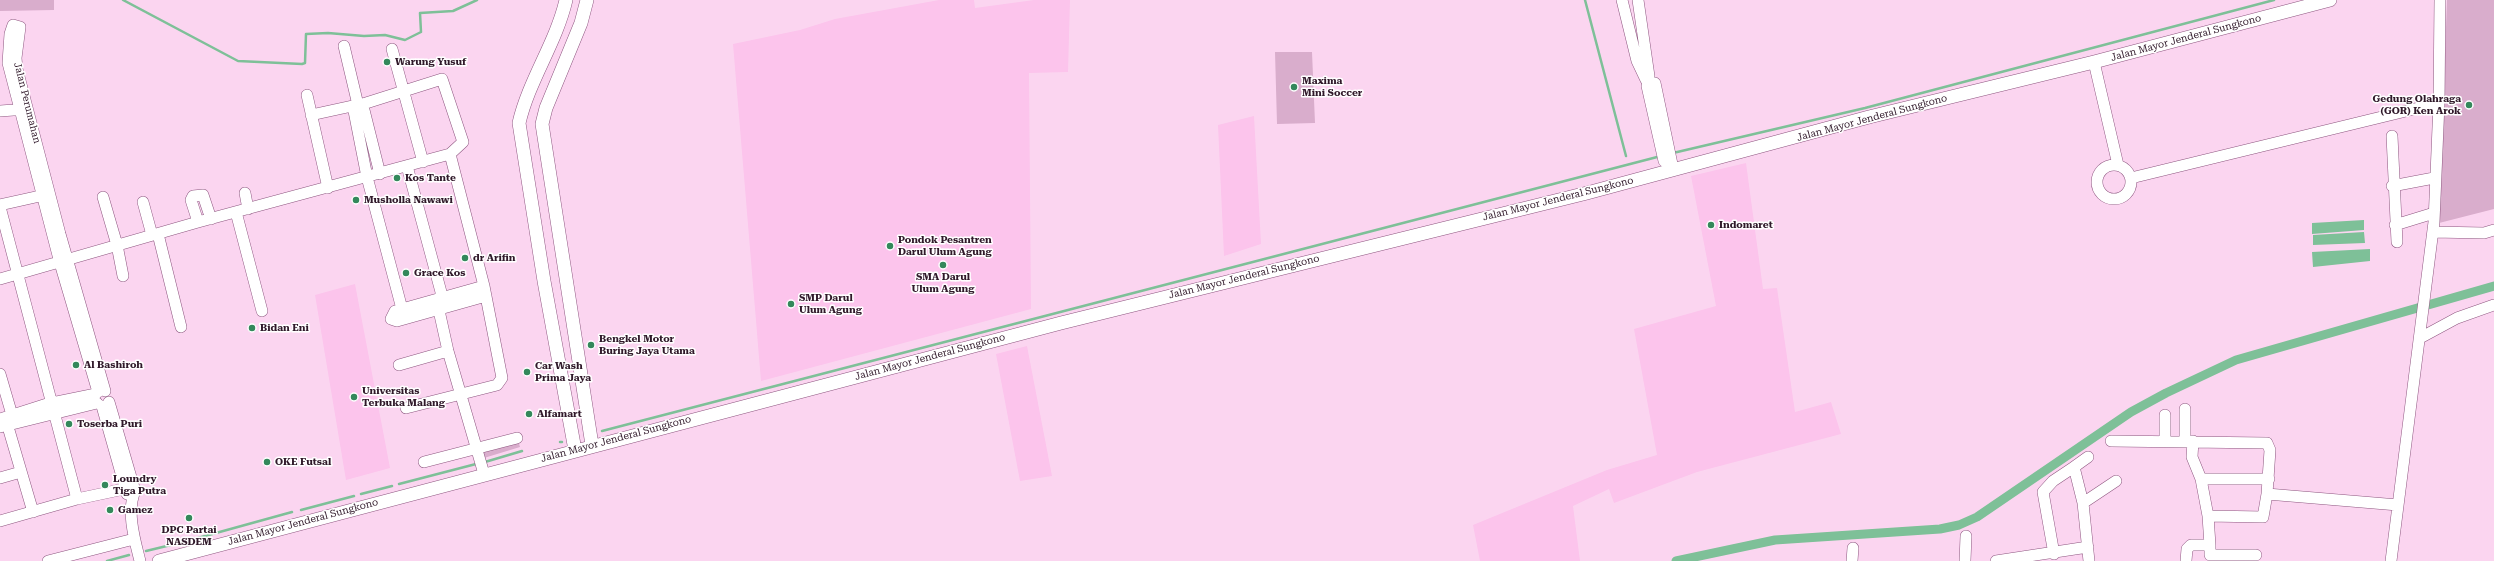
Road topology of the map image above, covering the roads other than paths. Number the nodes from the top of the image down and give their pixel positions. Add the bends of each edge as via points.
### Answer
1 (566, 0) edge
2 (587, 0) edge
3 (1622, 0) edge
4 (1638, 0) edge
5 (2330, 0) edge
6 (2440, 0) edge
7 (562, 19) junction
8 (581, 23) junction
9 (5, 34) edge
10 (344, 46) dead end
11 (392, 49) dead end
12 (2094, 62) junction
13 (1649, 82) junction
14 (402, 92) junction
15 (307, 95) dead end
16 (2439, 104) junction
17 (358, 105) junction
18 (24, 109) junction
19 (0, 112) edge
20 (311, 114) junction
21 (2392, 136) dead end
22 (450, 154) junction
23 (1668, 159) junction
24 (423, 162) junction
25 (2118, 165) junction
26 (407, 166) junction
27 (380, 174) junction
28 (367, 177) junction
29 (2131, 178) junction
30 (2434, 178) junction
31 (2392, 186) junction
32 (328, 188) junction
33 (245, 193) dead end
34 (46, 194) junction
35 (103, 196) dead end
36 (143, 202) dead end
37 (0, 206) edge
38 (248, 209) junction
39 (236, 212) junction
40 (2434, 213) junction
41 (211, 219) junction
42 (198, 222) junction
43 (2395, 225) junction
44 (2494, 230) edge
45 (2433, 232) junction
46 (155, 235) junction
47 (2397, 242) dead end
48 (117, 245) junction
49 (64, 262) junction
50 (17, 274) junction
51 (123, 276) dead end
52 (0, 279) edge
53 (485, 291) junction
54 (440, 303) junction
55 (2494, 305) edge
56 (262, 311) dead end
57 (181, 327) dead end
58 (2420, 333) junction
59 (448, 351) junction
60 (399, 365) dead end
61 (0, 374) edge
62 (461, 394) junction
63 (101, 398) junction
64 (53, 403) junction
65 (406, 408) dead end
66 (2185, 409) dead end
67 (56, 414) junction
68 (2165, 415) dead end
69 (5, 421) edge
70 (517, 438) dead end
71 (2165, 440) junction
72 (2111, 441) dead end
73 (2189, 441) junction
74 (592, 445) junction
75 (476, 449) junction
76 (575, 450) junction
77 (2088, 457) dead end
78 (424, 462) dead end
79 (2074, 467) junction
80 (21, 472) junction
81 (484, 474) junction
82 (0, 478) edge
83 (2201, 479) junction
84 (2269, 479) junction
85 (2116, 481) dead end
86 (124, 489) junction
87 (2267, 494) junction
88 (77, 499) junction
89 (132, 499) junction
90 (2083, 503) junction
91 (2398, 505) junction
92 (33, 512) junction
93 (2208, 516) junction
94 (0, 521) edge
95 (1966, 536) dead end
96 (134, 538) junction
97 (2088, 547) junction
98 (1853, 548) dead end
99 (2054, 554) junction
100 (2210, 554) edge
101 (2256, 555) dead end
102 (48, 561) edge
103 (140, 561) edge
104 (159, 561) edge
105 (1852, 561) edge
106 (1965, 561) edge
107 (1996, 561) edge
108 (2089, 561) edge
109 (2186, 561) edge
110 (2391, 561) edge

1 - 7 main road
2 - 8 main road
3 - 13 street via 1636,61
4 - 13 street
5 - 12 main road, Jalan Mayor Jenderal Sungkono
6 - 16 street
7 - 8 main road
7 - 76 main road via 526,100 520,128 544,281
8 - 74 main road via 546,108 542,124
9 - 18 street, Jalan Perumahan via 13,25 20,27 16,58
10 - 17 street
11 - 14 street
12 - 23 main road, Jalan Mayor Jenderal Sungkono via 1869,117
12 - 25 street
13 - 23 street
14 - 17 street
14 - 22 street via 440,79 444,80 463,140
14 - 24 street
15 - 20 street
16 - 29 street
16 - 30 street
17 - 20 street
17 - 27 street via 364,110
17 - 28 street via 354,111
18 - 19 street
18 - 34 street, Jalan Perumahan
20 - 32 street
21 - 31 street
22 - 24 street
22 - 53 street
23 - 74 main road, Jalan Mayor Jenderal Sungkono via 1545,204 1192,289
24 - 26 street
25 - 29 street via 2126,170
25 - 29 street via 2109,165 2102,170 2098,177 2101,193 2108,198 2116,199 2123,196 2128,192
26 - 27 street
26 - 54 street via 441,292
27 - 28 street
28 - 32 street
28 - 54 street via 402,309
30 - 31 street
30 - 40 street
31 - 43 street
32 - 38 street
33 - 38 street
34 - 37 street
34 - 49 street, Jalan Perumahan
35 - 48 street
36 - 46 street
37 - 50 street
38 - 39 street
39 - 41 street
39 - 56 street
40 - 43 street
40 - 45 street
41 - 42 street
41 - 42 street via 203,195 193,196 191,200
42 - 46 street
43 - 47 street
44 - 45 street via 2484,233
45 - 58 street
46 - 48 street
46 - 57 street
48 - 49 street
48 - 51 street
49 - 50 street
49 - 63 street, Jalan Perumahan
50 - 52 street
50 - 64 street
53 - 54 street
53 - 62 street via 502,378 497,385
54 - 59 street
55 - 58 street
58 - 91 street
59 - 60 street
59 - 62 street
61 - 69 street
62 - 65 street
62 - 75 street
63 - 64 street
63 - 67 street
63 - 86 street, Jalan Perumahan
63 - 89 street, Jalan Perumahan via 135,491
64 - 67 street
64 - 69 street
66 - 73 street
67 - 69 street
67 - 88 street
68 - 71 street
69 - 80 street
70 - 75 street
71 - 72 street
71 - 73 street
73 - 83 street
73 - 84 street via 2267,443 2270,450
74 - 76 main road, Jalan Mayor Jenderal Sungkono
75 - 78 street
75 - 81 street
76 - 81 main road, Jalan Mayor Jenderal Sungkono
77 - 79 street
79 - 90 street
79 - 99 street via 2053,481 2043,492
80 - 82 street
80 - 92 street
81 - 104 main road, Jalan Mayor Jenderal Sungkono
83 - 84 street
83 - 93 street
84 - 87 street
85 - 90 street
86 - 88 street
86 - 89 street, Jalan Perumahan
87 - 91 street
87 - 93 street via 2261,518
88 - 92 street
89 - 96 street, Jalan Perumahan
90 - 97 street
91 - 110 street
92 - 94 street
93 - 100 street
95 - 106 street
96 - 102 street
96 - 103 street, Jalan Perumahan
97 - 99 street
97 - 108 street
98 - 105 street
99 - 107 street
100 - 101 street
100 - 109 street via 2188,547

